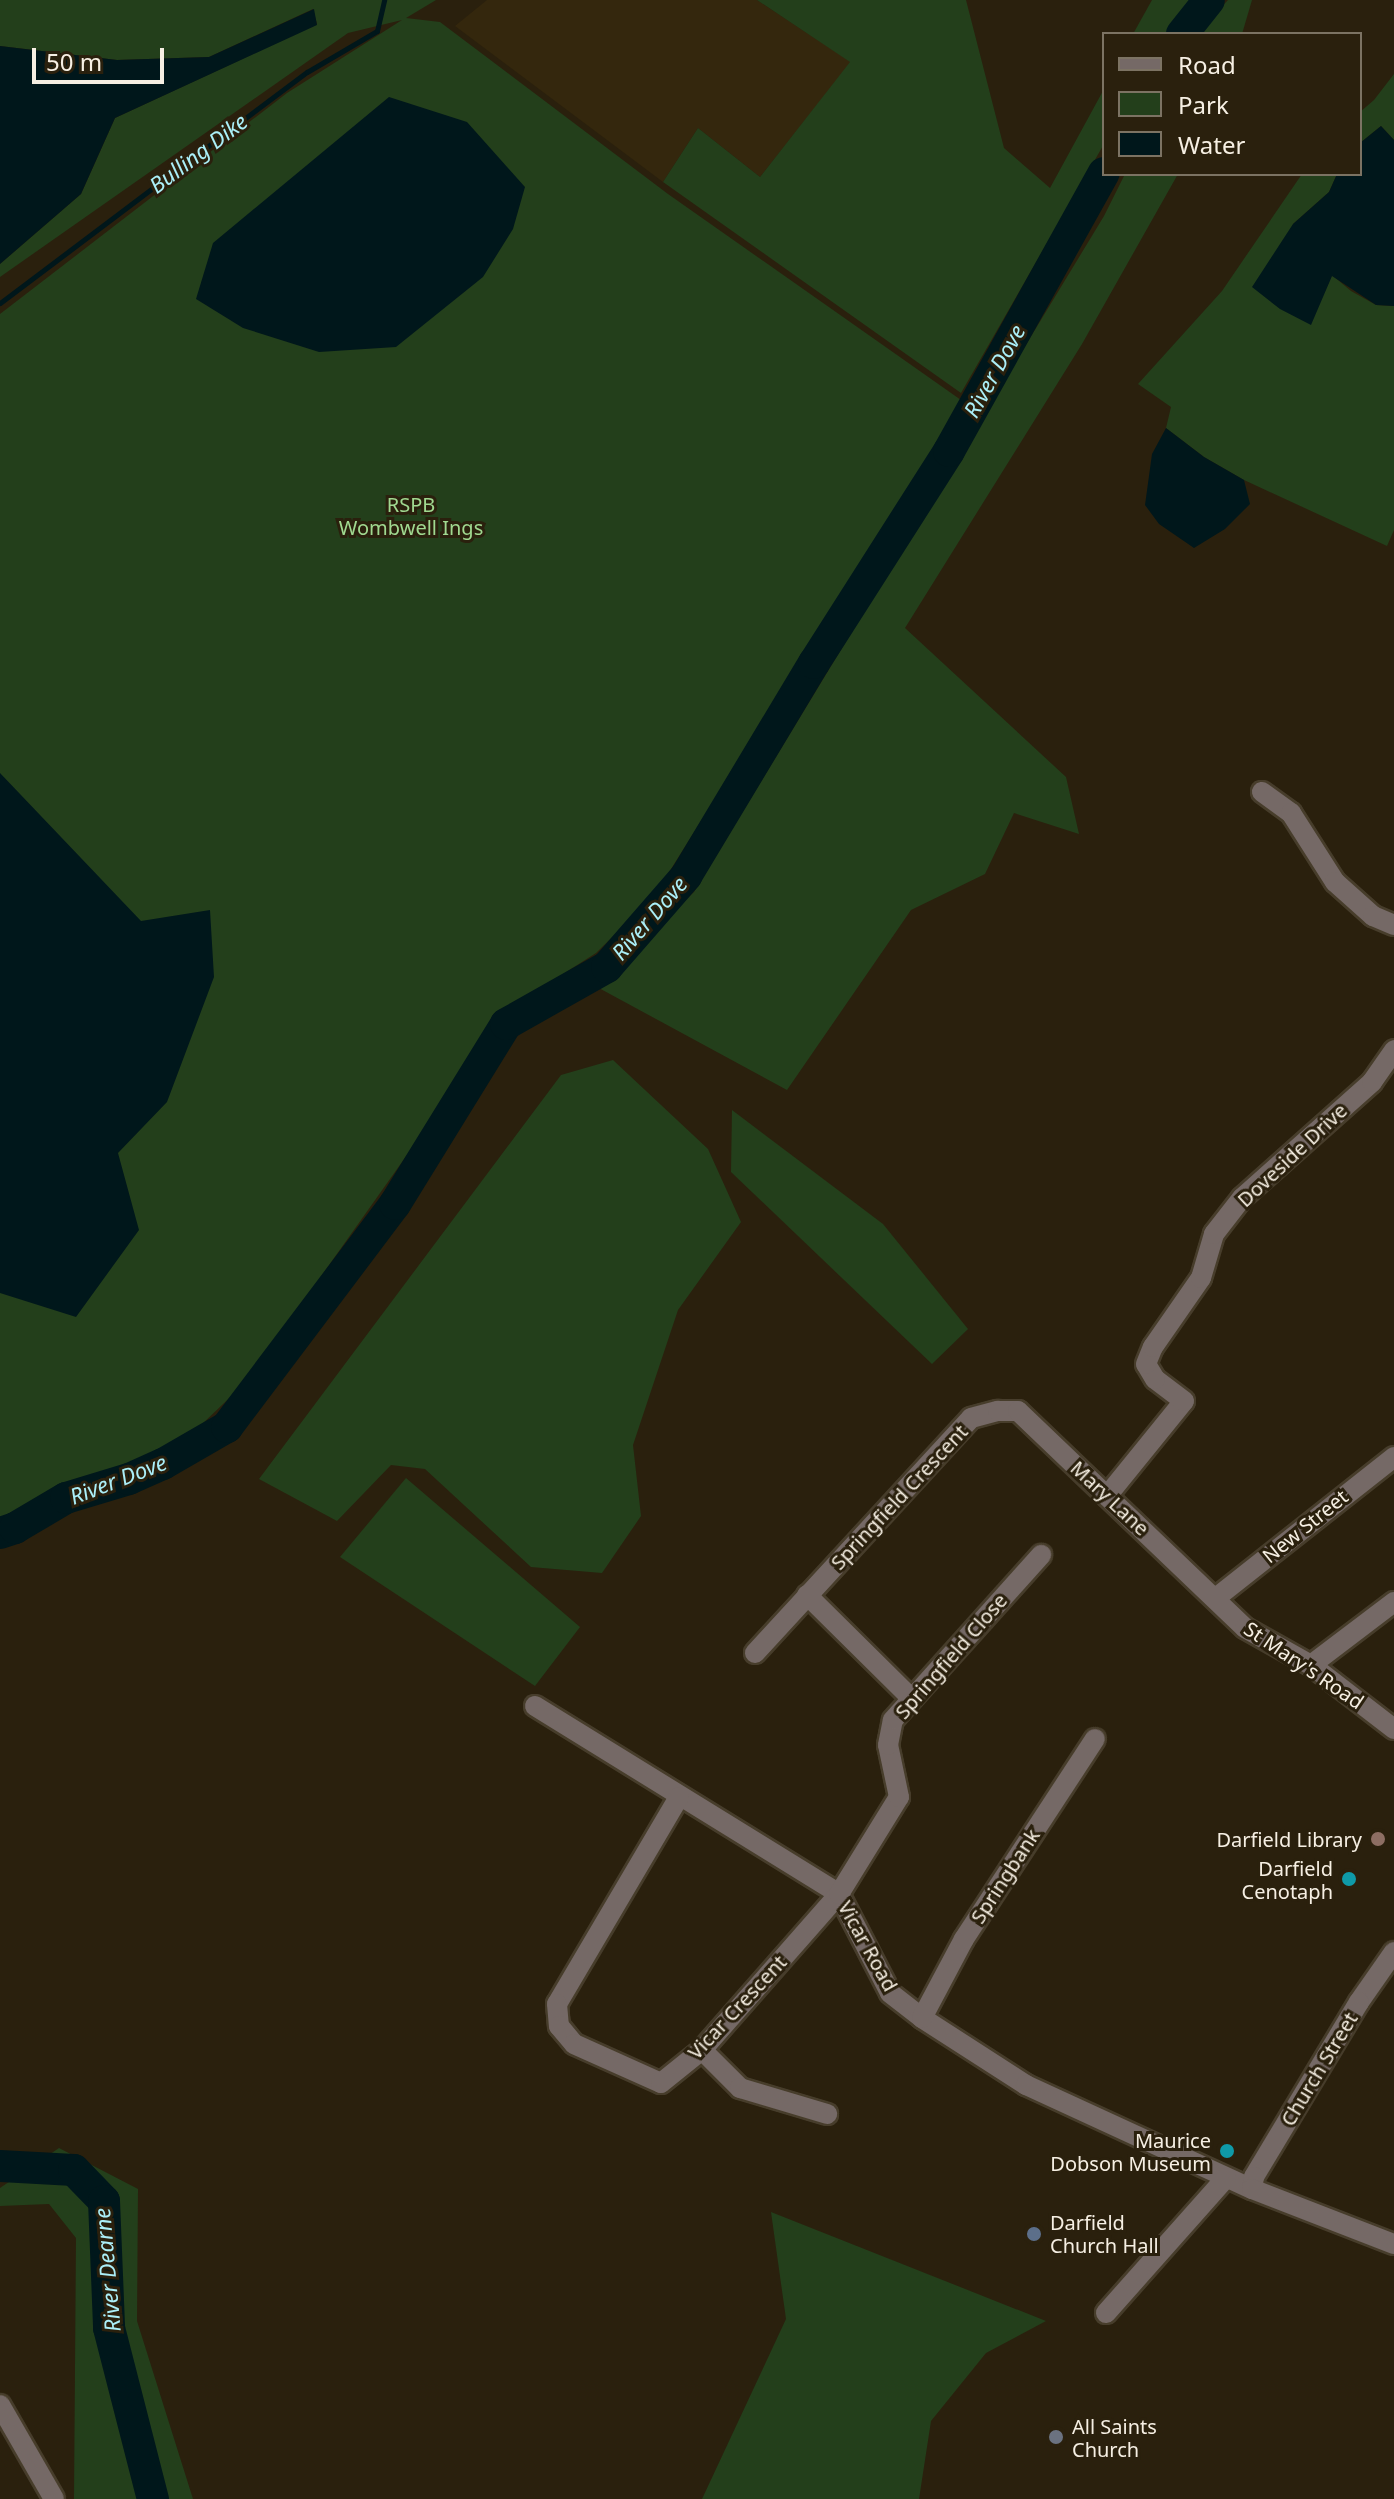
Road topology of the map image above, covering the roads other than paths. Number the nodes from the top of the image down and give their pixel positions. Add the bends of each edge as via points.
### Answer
1 (1262, 792) dead end
2 (1394, 925) edge
3 (1394, 1050) edge
4 (998, 1411) joint
5 (1394, 1457) edge
6 (1107, 1496) junction
7 (1041, 1555) dead end
8 (807, 1595) junction
9 (1217, 1597) junction
10 (1394, 1602) edge
11 (755, 1653) dead end
12 (1311, 1665) junction
13 (910, 1697) junction
14 (535, 1706) dead end
15 (1394, 1729) edge
16 (1095, 1739) dead end
17 (679, 1797) junction
18 (839, 1894) junction
19 (1394, 1952) edge
20 (922, 2018) junction
21 (702, 2050) junction
22 (827, 2114) dead end
23 (1226, 2178) junction
24 (1252, 2189) junction
25 (1394, 2244) edge
26 (1106, 2313) dead end
27 (0, 2405) edge
28 (54, 2499) edge

1 - 2 street via 1291,813 1335,882 1373,916
3 - 6 street, Doveside Drive via 1372,1082 1242,1198 1214,1234 1201,1278 1146,1364 1155,1379 1184,1401
4 - 6 street, Mary Lane via 1018,1411
4 - 8 street, Springfield Crescent via 971,1418
5 - 9 street, New Street
6 - 9 street, Mary Lane
7 - 13 street, Springfield Close
8 - 11 street, Springfield Crescent
8 - 13 street
9 - 12 street, St Mary's Road via 1245,1628
10 - 12 street
12 - 15 street, St Mary's Road
13 - 18 street, Springfield Close via 893,1720 888,1745 899,1797
14 - 17 street, Vicar Road
16 - 20 street, Springbank via 964,1939
17 - 18 street, Vicar Road
17 - 21 street, Vicar Crescent via 557,2004 559,2026 574,2044 661,2083
18 - 20 street, Vicar Road via 890,1993
18 - 21 street, Vicar Crescent
19 - 24 street, Church Street via 1342,2029 1254,2177
20 - 23 street, Vicar Road via 1026,2085
21 - 22 street via 740,2088
23 - 24 street, Vicar Road
23 - 26 street
24 - 25 street, Vicar Road
27 - 28 street

